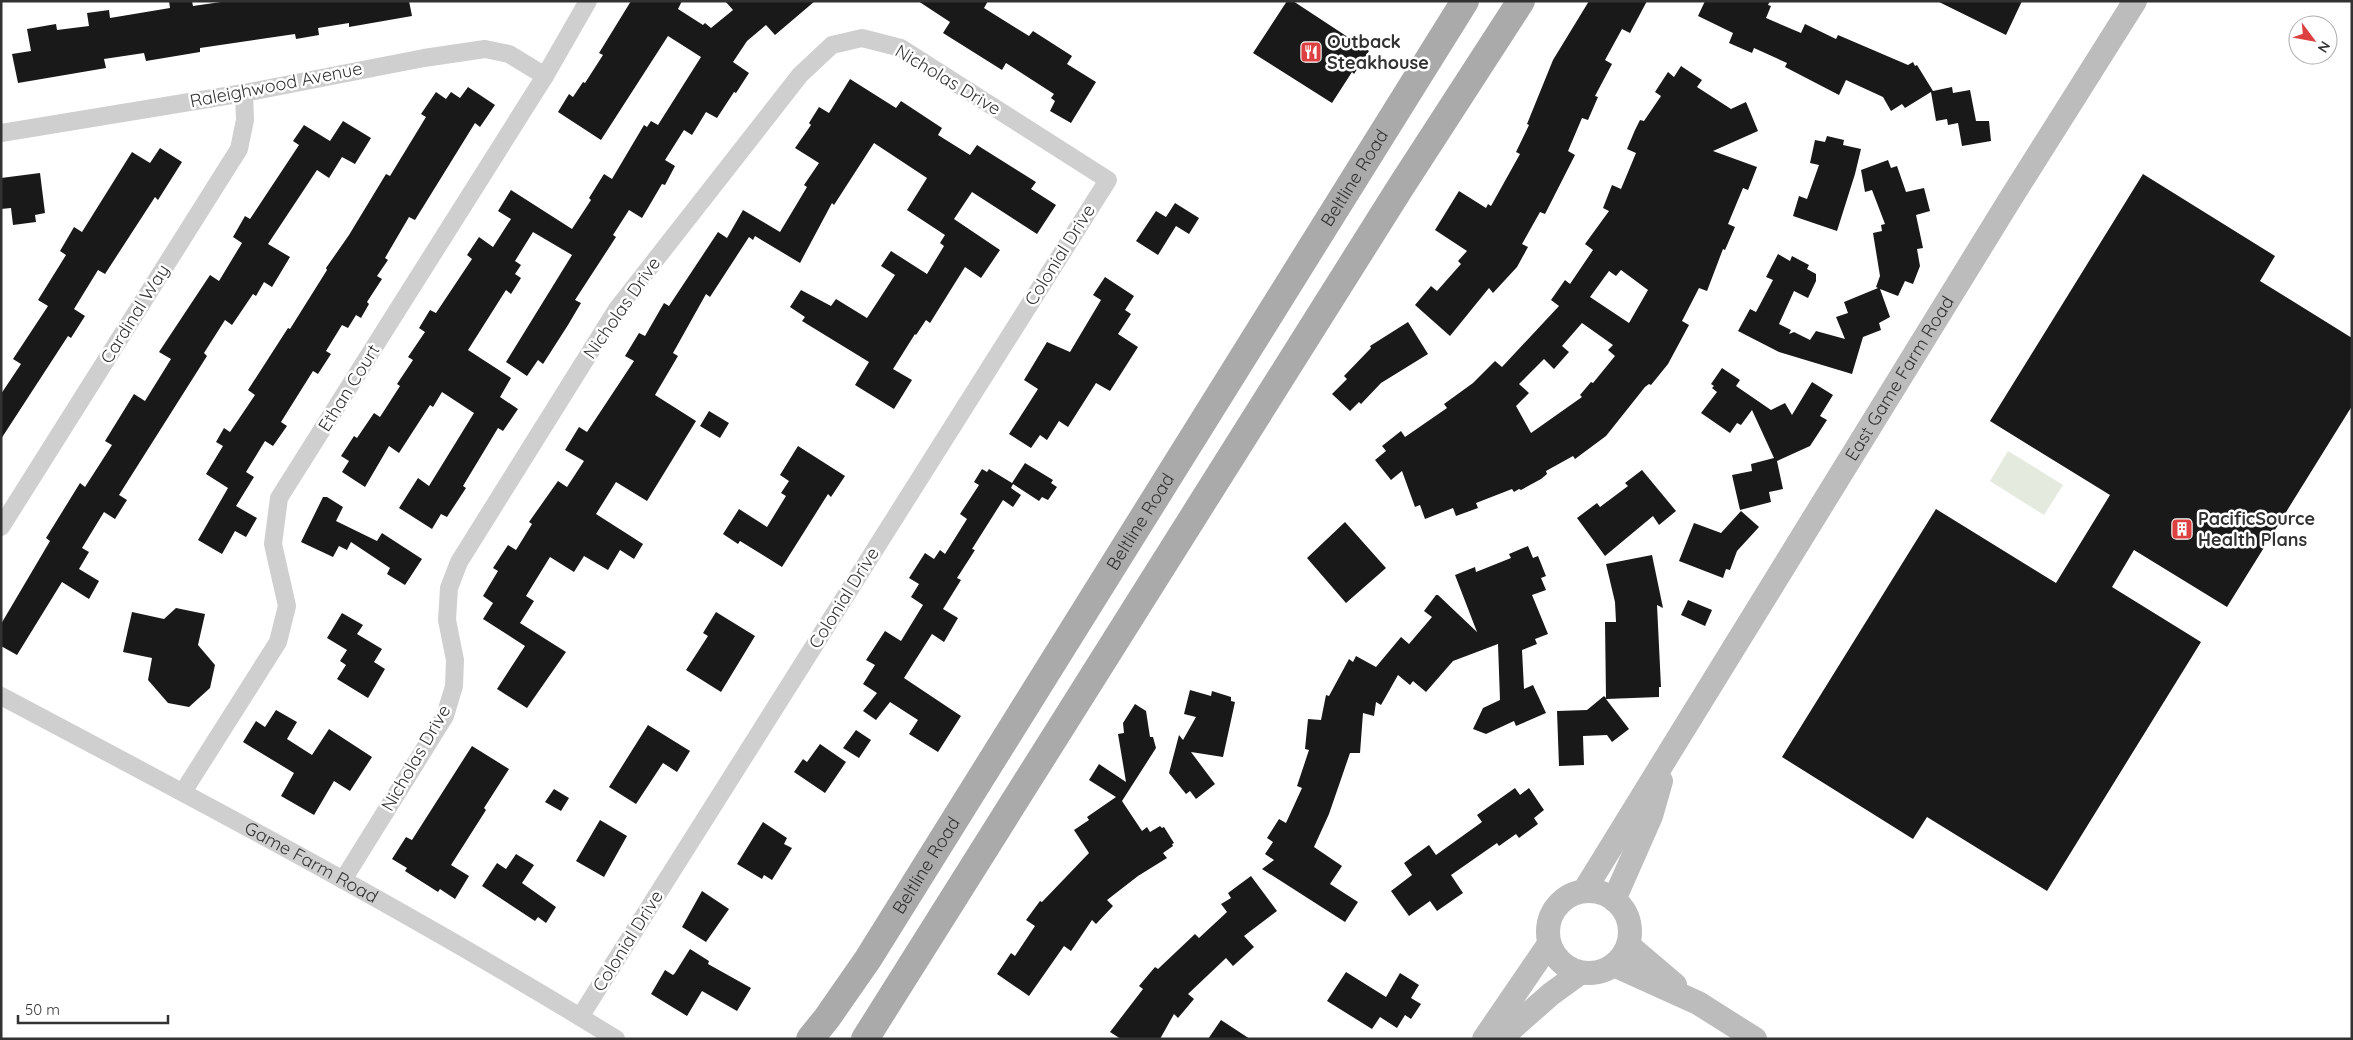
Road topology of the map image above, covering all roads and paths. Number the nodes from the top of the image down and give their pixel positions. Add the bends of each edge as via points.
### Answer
1 (588, 1) edge
2 (1465, 1) edge
3 (1521, 1) edge
4 (2135, 1) edge
5 (545, 76) junction
6 (244, 92) junction
7 (1, 133) edge
8 (1108, 180) joint
9 (1, 527) edge
10 (1, 696) edge
11 (1667, 757) junction
12 (183, 792) junction
13 (343, 880) junction
14 (1584, 891) junction
15 (1614, 900) junction
16 (1549, 944) junction
17 (1628, 945) junction
18 (1614, 965) junction
19 (1580, 973) junction
20 (1698, 1003) junction
21 (580, 1016) junction
22 (868, 1037) edge
23 (616, 1039) edge
24 (810, 1039) edge
25 (1484, 1039) edge
26 (1500, 1039) edge
27 (1755, 1039) edge

1 - 5 street, Ethan Court
2 - 24 main road, Beltline Road via 868,959
3 - 22 main road via 1400,188
4 - 11 street, East Game Farm Road
5 - 6 street, Raleighwood Avenue via 509,54 484,49
5 - 12 street, Ethan Court via 279,498 273,544 287,606 278,642
6 - 7 street, Raleighwood Avenue
6 - 9 street, Cardinal Way via 245,120 239,149
8 - 13 street, Nicholas Drive via 901,48 862,38 832,45 800,75 617,309 459,562 449,588 446,620 455,660 454,686 445,716
8 - 21 street, Colonial Drive
10 - 12 street, Game Farm Road
11 - 14 street, East Game Farm Road
11 - 15 street, East Game Farm Road via 1651,816
12 - 13 street, Game Farm Road
13 - 21 street, Game Farm Road
14 - 15 street via 1605,894
14 - 16 street via 1573,894 1554,909 1547,932
15 - 17 street via 1628,920
16 - 19 street via 1556,957
16 - 25 street
17 - 18 street
17 - 20 street
18 - 19 street via 1592,974
18 - 20 street
19 - 26 street via 1550,994
20 - 27 street
21 - 23 street, Game Farm Road

